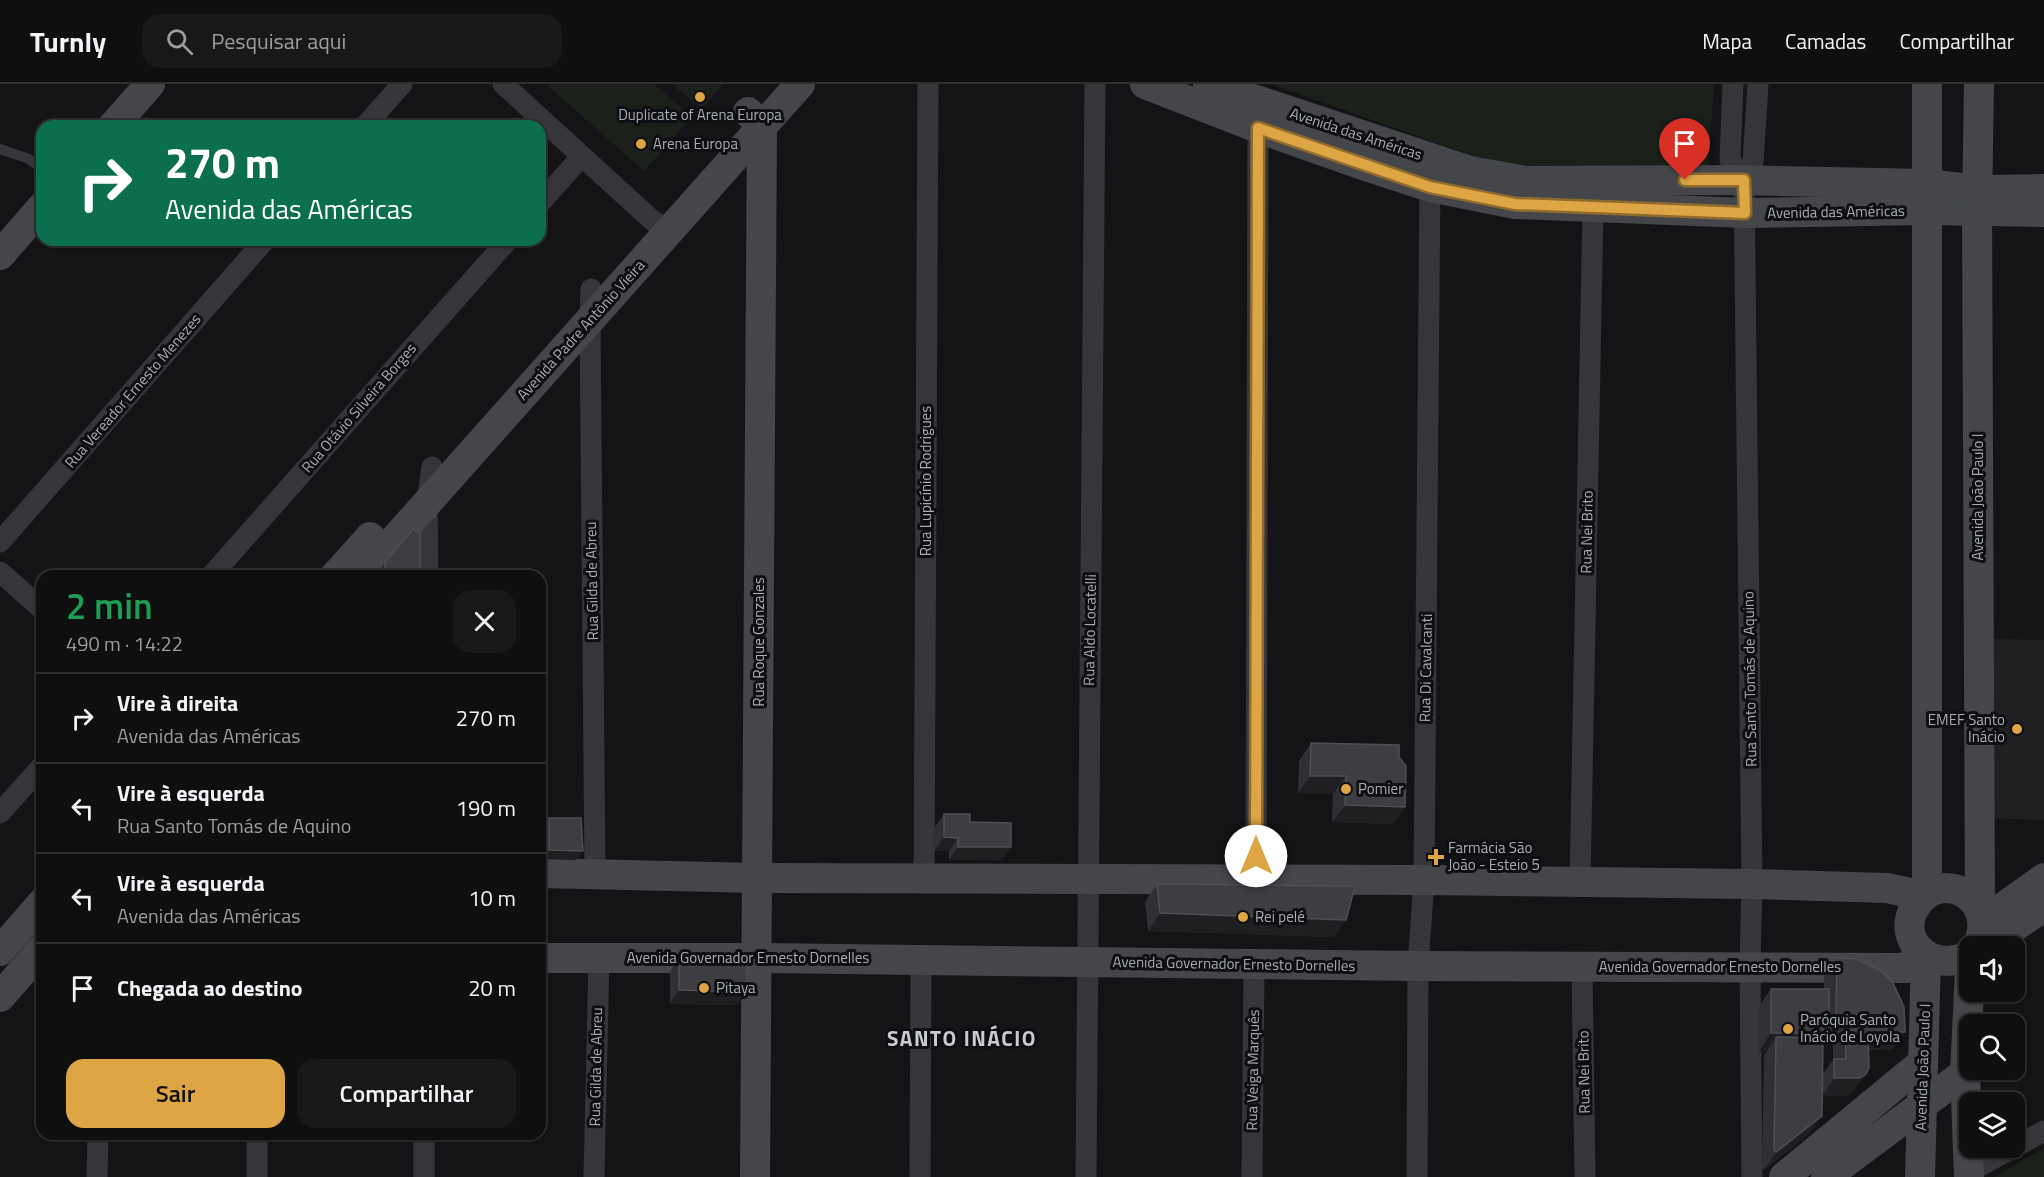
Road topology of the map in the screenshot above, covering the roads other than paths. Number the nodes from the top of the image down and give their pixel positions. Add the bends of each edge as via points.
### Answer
1 (150, 84) edge
2 (402, 84) edge
3 (503, 84) edge
4 (772, 84) edge
5 (800, 84) edge
6 (928, 84) edge
7 (1095, 84) edge
8 (1145, 84) edge
9 (1208, 84) edge
10 (1733, 84) edge
11 (1758, 84) edge
12 (1927, 84) edge
13 (1979, 84) edge
14 (1258, 115) junction
15 (755, 119) junction
16 (118, 120) edge
17 (370, 120) edge
18 (542, 120) edge
19 (546, 123) edge
20 (0, 149) edge
21 (582, 156) junction
22 (36, 164) edge
23 (1430, 172) junction
24 (1744, 180) junction
25 (2044, 189) edge
26 (1591, 195) junction
27 (546, 196) edge
28 (1927, 197) junction
29 (1978, 200) junction
30 (2044, 212) edge
31 (1745, 213) junction
32 (36, 214) edge
33 (661, 226) junction
34 (260, 246) edge
35 (503, 246) edge
36 (0, 255) edge
37 (591, 288) junction
38 (590, 319) junction
39 (432, 467) junction
40 (427, 502) junction
41 (0, 542) edge
42 (216, 570) edge
43 (340, 570) edge
44 (367, 570) edge
45 (428, 570) edge
46 (0, 572) edge
47 (36, 604) edge
48 (36, 773) edge
49 (0, 813) edge
50 (546, 873) edge
51 (595, 873) junction
52 (758, 878) junction
53 (2044, 878) edge
54 (924, 879) junction
55 (1088, 879) junction
56 (1256, 879) junction
57 (1424, 880) junction
58 (1580, 883) junction
59 (1752, 884) junction
60 (1926, 895) junction
61 (2044, 907) edge
62 (36, 910) edge
63 (1979, 930) edge
64 (36, 945) edge
65 (3, 949) edge
66 (1923, 954) junction
67 (36, 956) edge
68 (599, 957) junction
69 (546, 958) edge
70 (757, 958) junction
71 (921, 960) junction
72 (1959, 960) edge
73 (1087, 963) junction
74 (1254, 963) junction
75 (1418, 966) junction
76 (1750, 966) junction
77 (1582, 967) junction
78 (0, 997) edge
79 (1922, 1063) junction
80 (1959, 1078) edge
81 (1965, 1080) edge
82 (1921, 1108) junction
83 (2044, 1131) edge
84 (98, 1140) edge
85 (257, 1140) edge
86 (424, 1140) edge
87 (1969, 1175) edge
88 (97, 1177) edge
89 (256, 1177) edge
90 (424, 1177) edge
91 (594, 1177) edge
92 (755, 1177) edge
93 (920, 1177) edge
94 (1086, 1177) edge
95 (1252, 1177) edge
96 (1417, 1177) edge
97 (1585, 1177) edge
98 (1752, 1177) edge
99 (1784, 1177) edge
100 (1826, 1177) edge
101 (1920, 1177) edge

1 - 16 main road
2 - 17 street
3 - 18 street
4 - 15 main road, Avenida Padre Antônio Vieira
5 - 15 main road, Avenida Padre Antônio Vieira
6 - 54 street, Rua Lupicínio Rodrigues
7 - 55 street, Rua Aldo Locatelli
8 - 14 main road, Avenida das Américas
9 - 14 main road, Avenida das Américas
10 - 24 street via 1730,160
11 - 24 street via 1753,162
12 - 28 main road
13 - 29 main road, Avenida João Paulo I
14 - 23 main road, Avenida das Américas
14 - 56 street
15 - 33 main road, Avenida Padre Antônio Vieira
15 - 52 main road, Rua Roque Gonzales
19 - 21 street
20 - 22 lane
21 - 27 street
21 - 33 street
23 - 26 main road, Avenida das Américas via 1515,204
23 - 57 street, Rua Di Cavalcanti
24 - 26 main road, Avenida das Américas
24 - 28 main road, Avenida das Américas
24 - 31 street, Rua Santo Tomás de Aquino
25 - 29 main road, Avenida das Américas
26 - 31 main road, Avenida das Américas
26 - 58 street, Rua Nei Brito
28 - 29 main road, Avenida das Américas
28 - 31 main road, Avenida das Américas
28 - 60 main road
29 - 30 main road, Avenida das Américas
29 - 63 main road, Avenida João Paulo I
31 - 59 street, Rua Santo Tomás de Aquino
32 - 36 main road
33 - 37 main road, Avenida Padre Antônio Vieira
33 - 38 main road, Avenida Padre Antônio Vieira
34 - 41 street, Rua Vereador Ernesto Menezes
35 - 42 street, Rua Otávio Silveira Borges
37 - 38 street, Rua Gilda de Abreu
37 - 39 main road, Avenida Padre Antônio Vieira
38 - 40 main road, Avenida Padre Antônio Vieira
38 - 51 street, Rua Gilda de Abreu
39 - 40 street
39 - 43 main road, Avenida Padre Antônio Vieira
40 - 44 main road, Avenida Padre Antônio Vieira
40 - 45 street
46 - 47 street
48 - 49 street
50 - 51 main road
51 - 52 main road
52 - 54 main road
52 - 70 main road, Rua Roque Gonzales
53 - 63 main road
54 - 55 main road
55 - 56 main road
55 - 73 street, Rua Aldo Locatelli
56 - 57 main road
57 - 58 main road
57 - 75 street, Rua Di Cavalcanti
58 - 59 main road
59 - 60 main road via 1887,888
59 - 76 street, Rua Santo Tomás de Aquino
60 - 63 main road via 1937,890 1957,890 1974,901
60 - 66 main road via 1917,903 1910,923 1910,934
61 - 63 main road via 1996,939
62 - 65 main road
64 - 65 main road
66 - 72 main road via 1944,962
66 - 76 main road, Avenida Governador Ernesto Dornelles via 1907,968
66 - 79 main road, Avenida João Paulo I
67 - 78 main road
68 - 69 main road, Avenida Governador Ernesto Dornelles
68 - 70 main road, Avenida Governador Ernesto Dornelles
68 - 91 street, Rua Gilda de Abreu
70 - 71 main road, Avenida Governador Ernesto Dornelles
70 - 92 main road, Rua Roque Gonzales
71 - 73 main road, Avenida Governador Ernesto Dornelles
71 - 93 street
73 - 74 main road, Avenida Governador Ernesto Dornelles
73 - 94 street, Rua Aldo Locatelli
74 - 75 main road, Avenida Governador Ernesto Dornelles
74 - 95 street, Rua Veiga Marquês
75 - 77 main road, Avenida Governador Ernesto Dornelles
75 - 96 street, Rua Di Cavalcanti
76 - 77 main road, Avenida Governador Ernesto Dornelles
76 - 98 street, Rua Santo Tomás de Aquino
77 - 97 street, Rua Nei Brito
79 - 82 main road, Avenida João Paulo I
79 - 99 main road
80 - 82 main road
81 - 87 main road
82 - 100 main road
82 - 101 main road, Avenida João Paulo I
83 - 87 street
84 - 88 street
85 - 89 street
86 - 90 street

